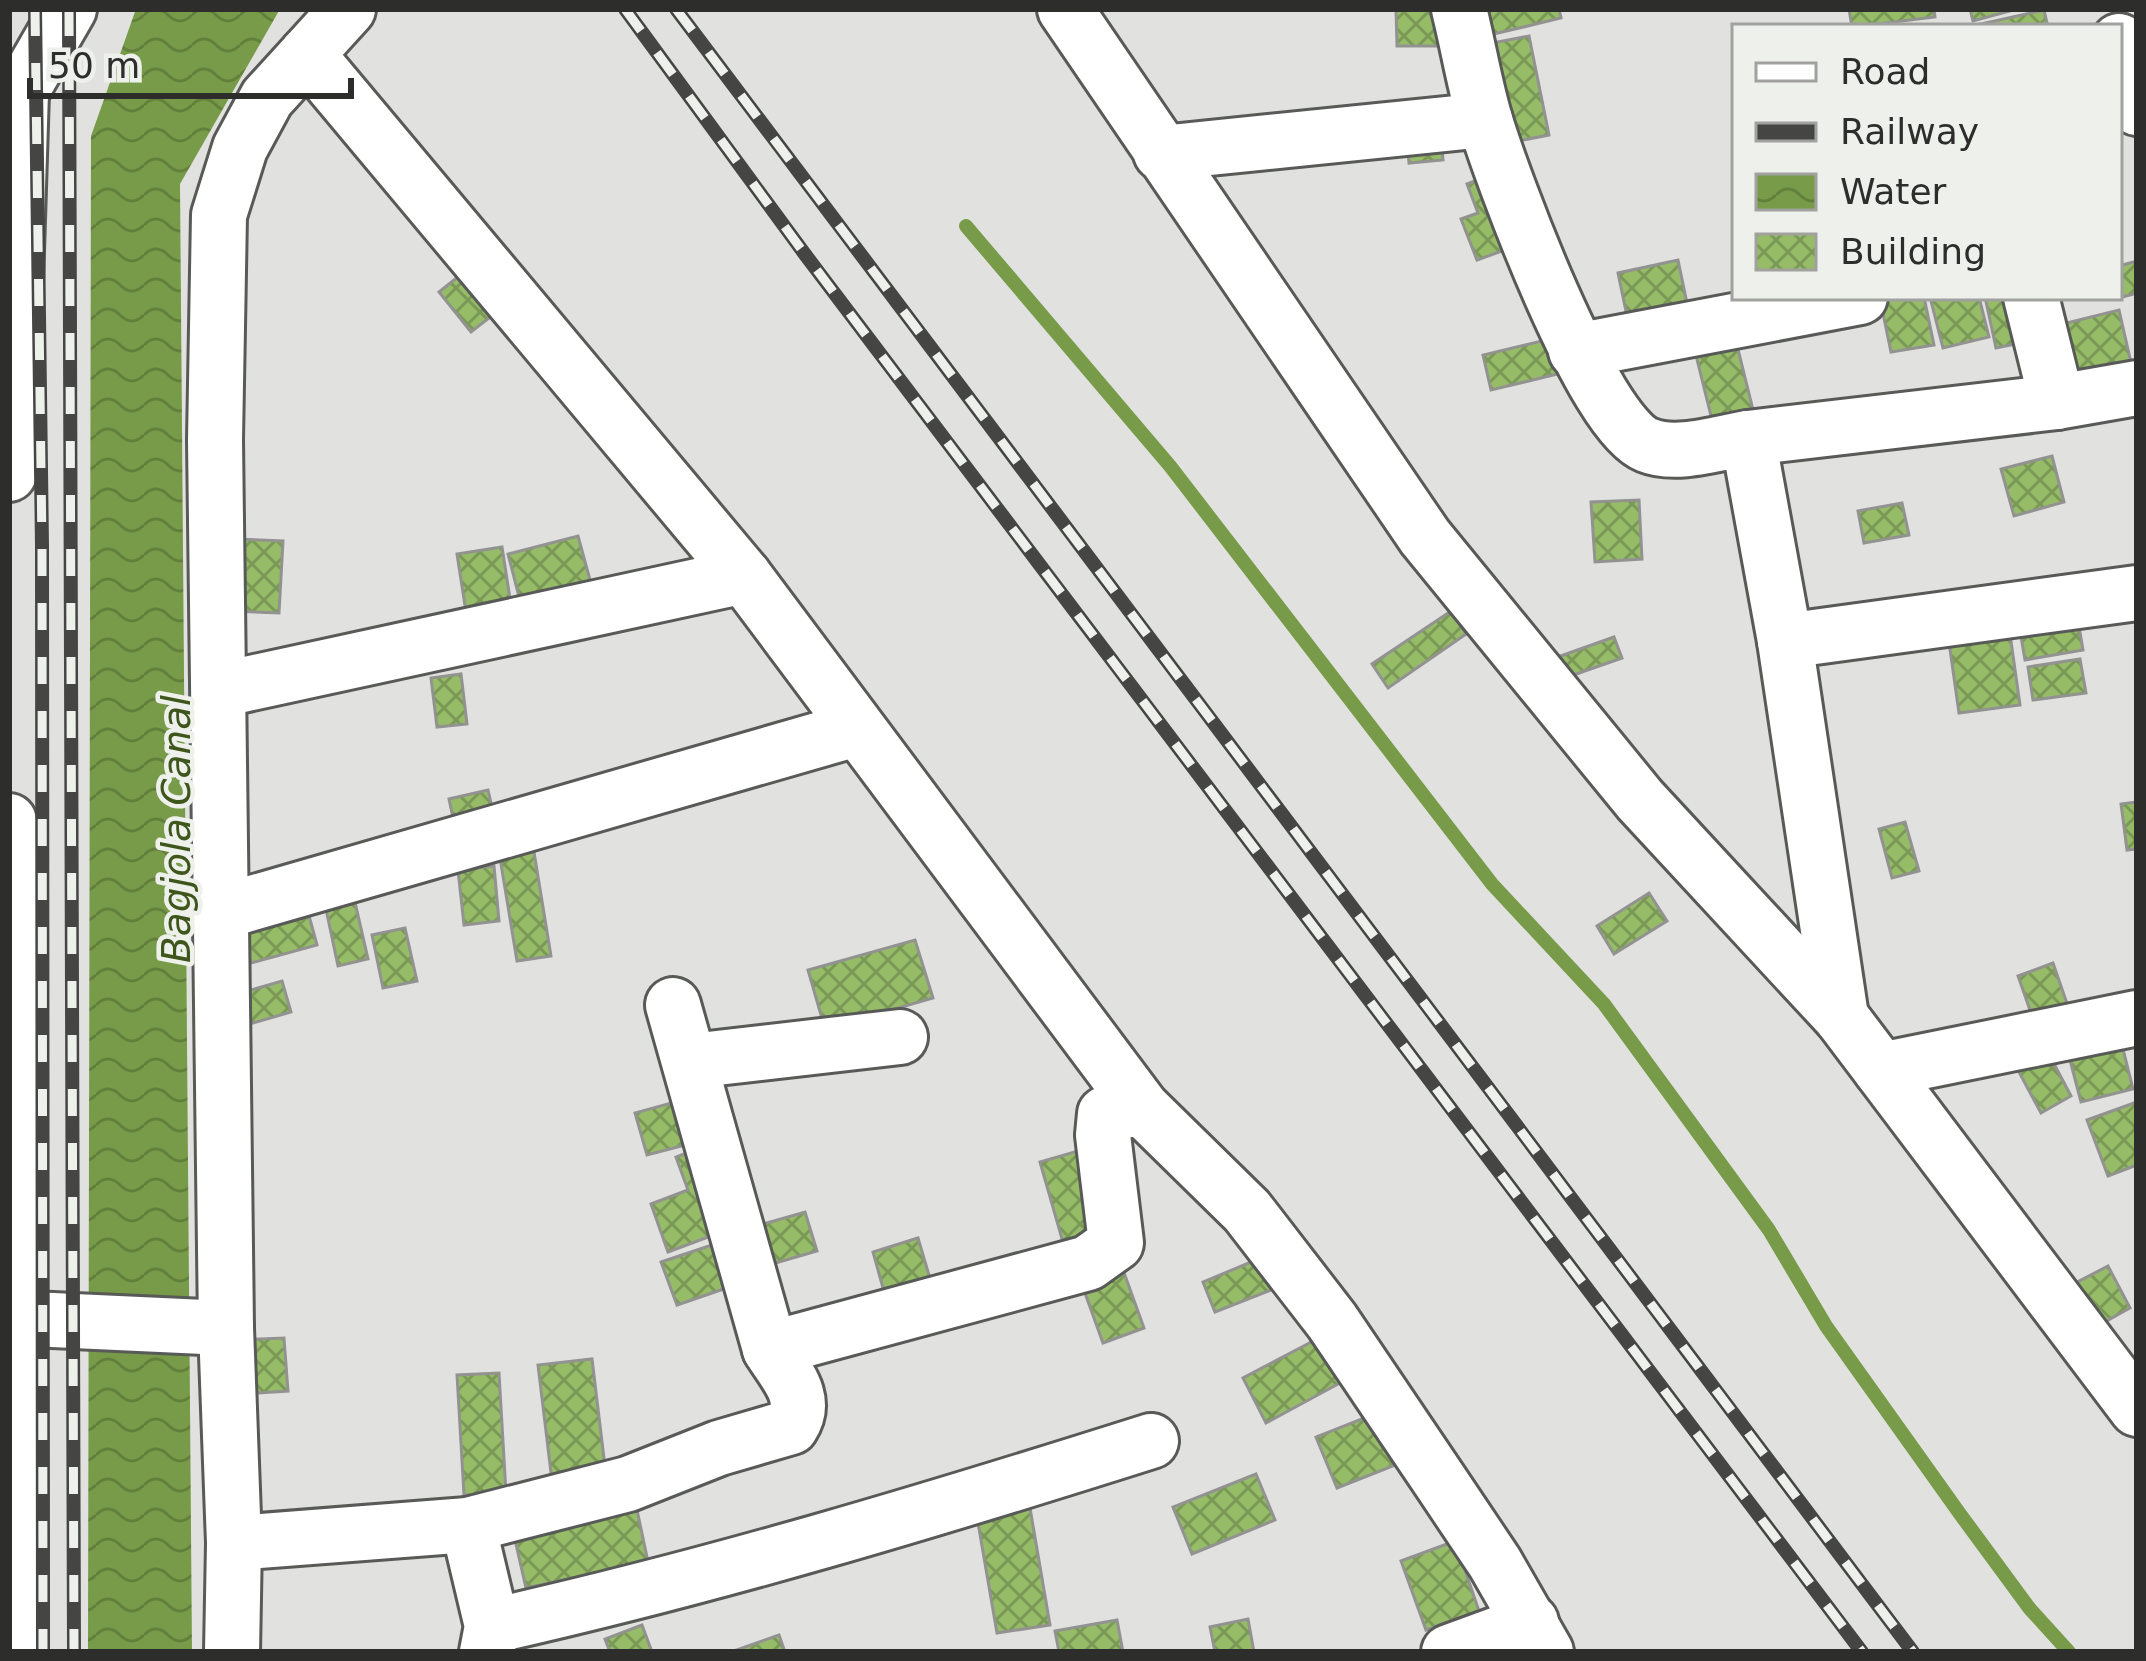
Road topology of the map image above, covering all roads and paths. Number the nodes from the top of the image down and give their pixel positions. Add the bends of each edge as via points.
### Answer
1 (69, 9) edge
2 (348, 9) edge
3 (1065, 9) edge
4 (1459, 9) edge
5 (2122, 52) edge
6 (307, 54) junction
7 (15, 93) edge
8 (2137, 108) edge
9 (1485, 119) junction
10 (1161, 153) junction
11 (1844, 300) edge
12 (2032, 300) edge
13 (1576, 350) junction
14 (2137, 388) edge
15 (2057, 402) junction
16 (1748, 438) junction
17 (9, 474) edge
18 (744, 576) junction
19 (2137, 593) edge
20 (1785, 641) junction
21 (219, 690) junction
22 (856, 729) junction
23 (9, 821) edge
24 (220, 912) junction
25 (673, 1005) dead end
26 (1841, 1017) junction
27 (2137, 1018) edge
28 (900, 1037) dead end
29 (691, 1061) junction
30 (1881, 1070) junction
31 (1142, 1108) junction
32 (14, 1319) edge
33 (220, 1328) junction
34 (2115, 1345) edge
35 (770, 1349) junction
36 (2137, 1409) edge
37 (1151, 1441) dead end
38 (467, 1526) junction
39 (234, 1543) junction
40 (1539, 1637) edge
41 (489, 1639) edge
42 (20, 1652) edge
43 (232, 1652) edge
44 (1449, 1652) edge

1 - 7 street
2 - 6 street
3 - 10 street
4 - 9 street
5 - 8 street
6 - 18 street
6 - 21 street via 267,98 240,148 219,215
7 - 17 street
9 - 10 street
9 - 13 street
10 - 26 street via 1425,537 1640,800
11 - 13 street
12 - 15 street
13 - 16 street via 1631,436 1650,447
14 - 15 street
15 - 16 street
16 - 20 street
18 - 21 street
18 - 22 street
19 - 20 street
20 - 26 street
21 - 24 street
22 - 24 street
22 - 31 street
23 - 32 street
24 - 33 street
25 - 29 street
26 - 30 street
27 - 30 street
28 - 29 street
29 - 35 street
30 - 34 street
31 - 35 street via 1106,1114 1116,1243 1088,1263
31 - 40 street via 1247,1211 1332,1321
32 - 33 street
32 - 42 street
33 - 39 street
34 - 36 street
35 - 38 street via 801,1399 791,1427 628,1484
37 - 41 street
38 - 39 street
38 - 41 street
39 - 43 street
40 - 44 street

